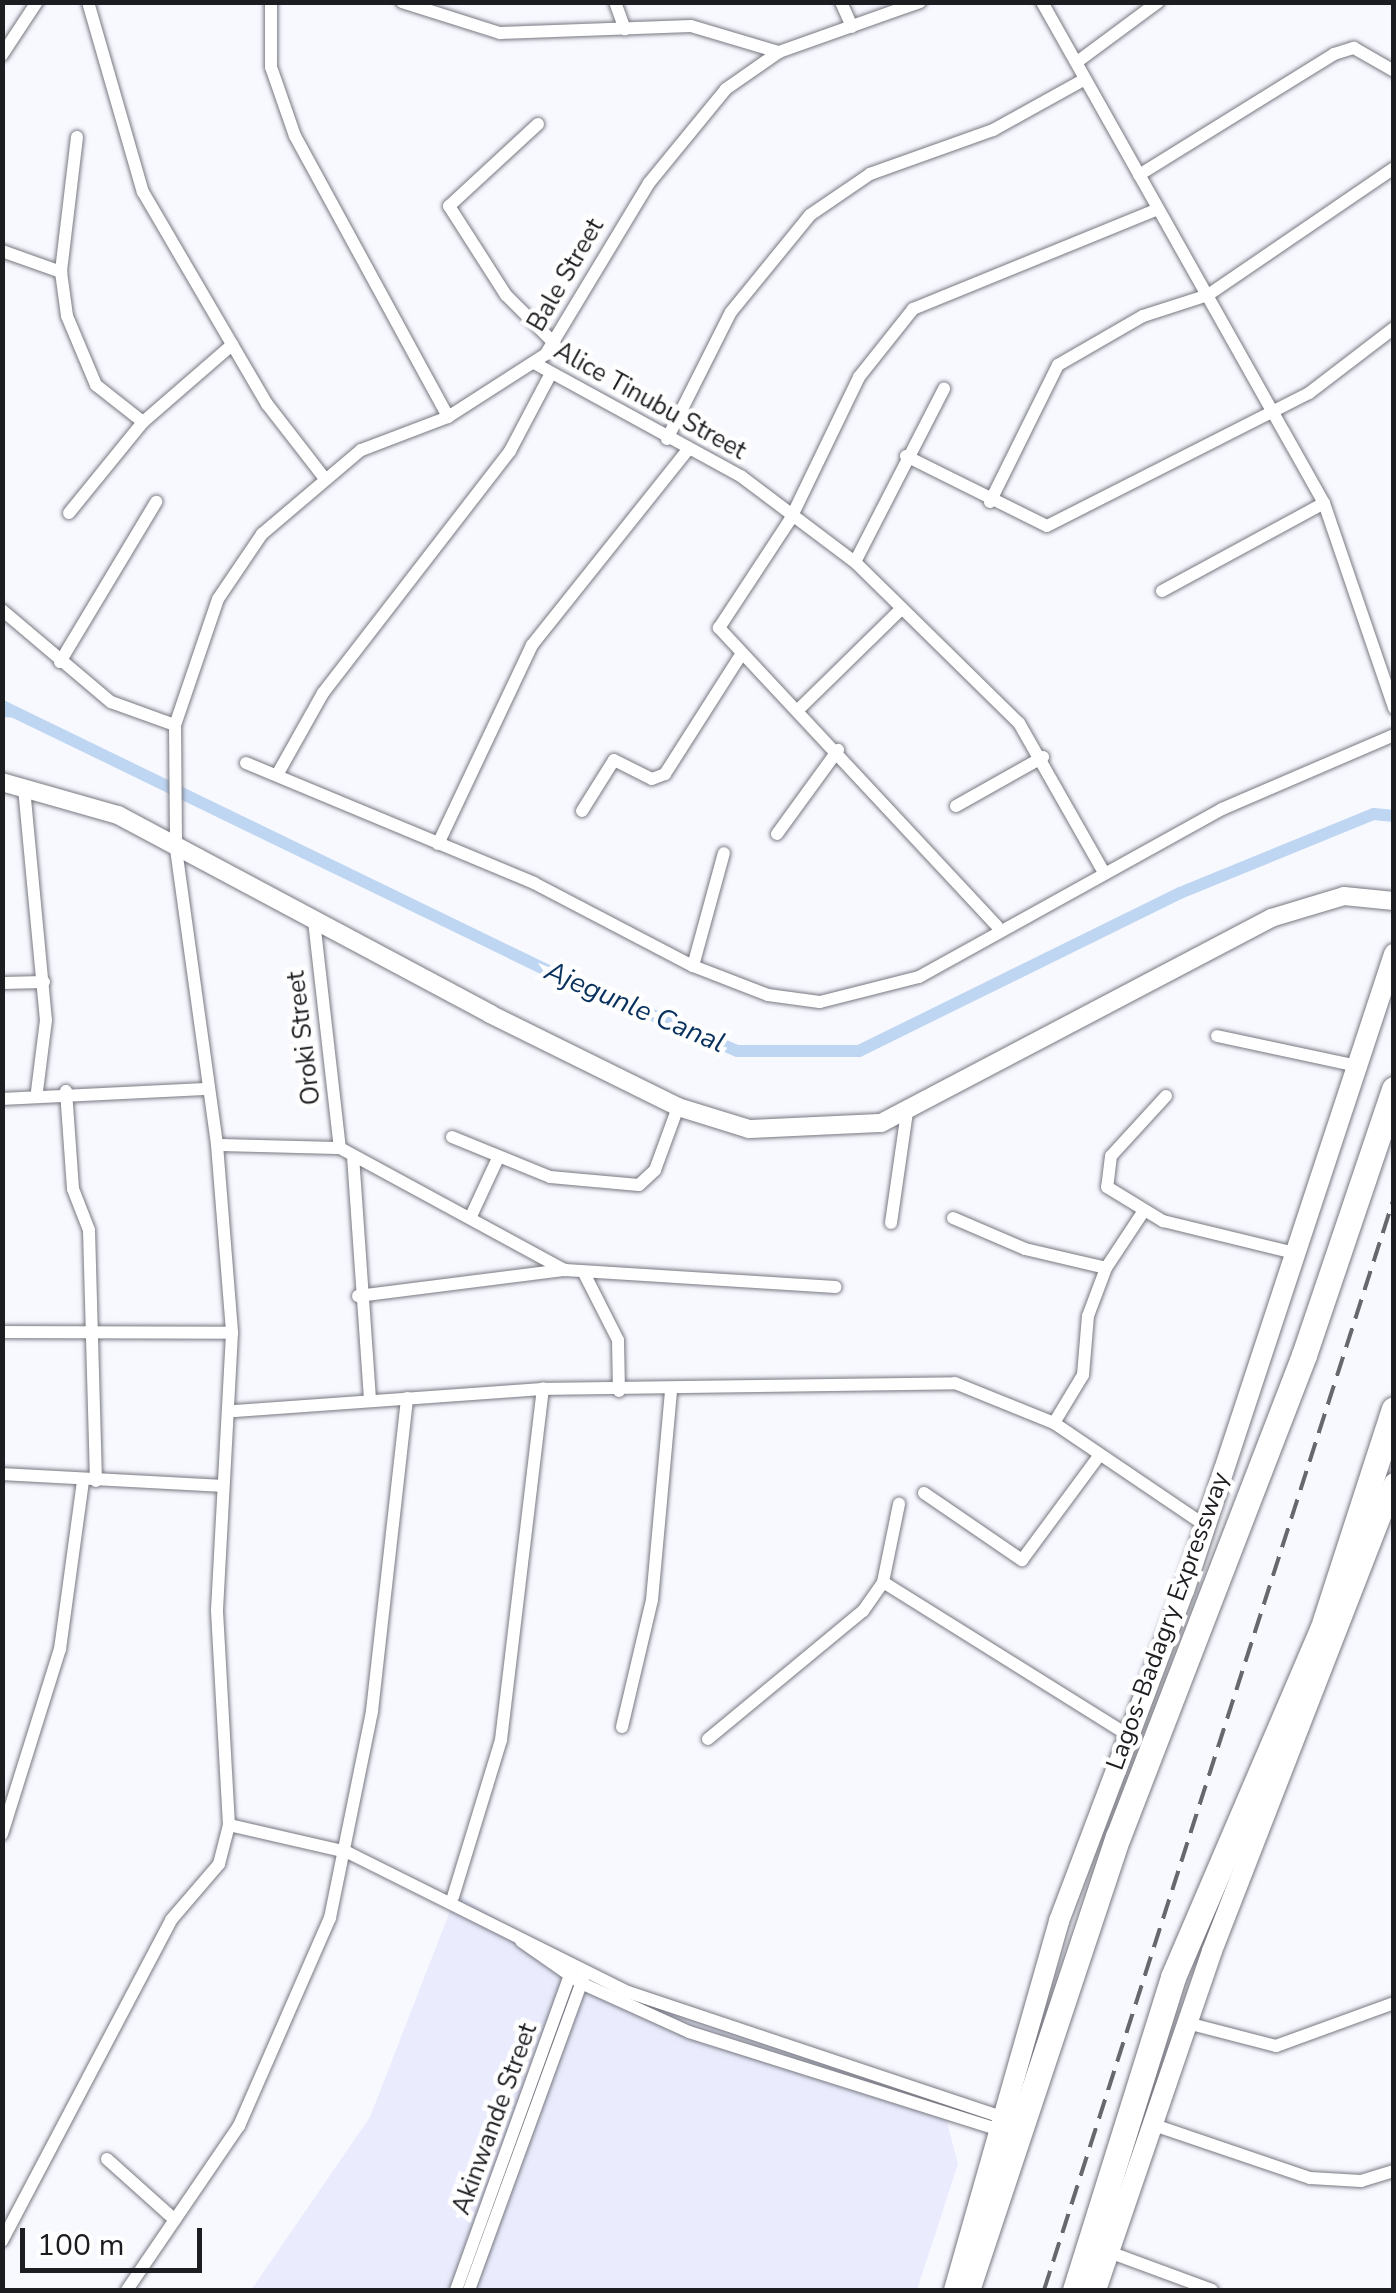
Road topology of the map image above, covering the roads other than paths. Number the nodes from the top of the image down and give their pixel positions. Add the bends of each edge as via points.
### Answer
1 (37, 2) edge
2 (88, 2) edge
3 (271, 2) edge
4 (402, 2) edge
5 (615, 2) edge
6 (841, 2) edge
7 (920, 2) edge
8 (1042, 2) edge
9 (1158, 2) edge
10 (852, 27) junction
11 (626, 29) junction
12 (779, 52) junction
13 (2, 54) edge
14 (1077, 62) junction
15 (1394, 71) edge
16 (1085, 79) junction
17 (538, 124) dead end
18 (77, 136) dead end
19 (1394, 168) edge
20 (1139, 175) junction
21 (1156, 210) junction
22 (2, 251) edge
23 (61, 272) junction
24 (1208, 295) junction
25 (1394, 328) edge
26 (555, 344) junction
27 (232, 345) junction
28 (534, 364) junction
29 (550, 376) junction
30 (944, 389) dead end
31 (1276, 409) junction
32 (448, 417) junction
33 (144, 422) junction
34 (667, 440) junction
35 (686, 452) junction
36 (906, 456) junction
37 (322, 475) junction
38 (156, 502) dead end
39 (990, 502) junction
40 (1324, 502) junction
41 (69, 513) dead end
42 (790, 520) junction
43 (855, 562) junction
44 (1162, 591) dead end
45 (2, 610) edge
46 (900, 610) junction
47 (739, 658) junction
48 (60, 662) junction
49 (1394, 708) edge
50 (799, 709) junction
51 (175, 725) junction
52 (1394, 735) edge
53 (838, 750) junction
54 (1043, 757) junction
55 (246, 763) dead end
56 (277, 775) junction
57 (2, 782) edge
58 (24, 788) junction
59 (956, 806) dead end
60 (582, 811) dead end
61 (776, 834) dead end
62 (177, 841) junction
63 (438, 844) junction
64 (724, 853) dead end
65 (1103, 870) junction
66 (1394, 900) edge
67 (314, 922) junction
68 (997, 926) junction
69 (1394, 954) edge
70 (693, 966) junction
71 (44, 982) junction
72 (2, 984) edge
73 (1217, 1036) dead end
74 (1356, 1066) junction
75 (209, 1089) junction
76 (1394, 1089) edge
77 (37, 1091) junction
78 (66, 1091) junction
79 (1166, 1096) dead end
80 (2, 1099) edge
81 (678, 1106) junction
82 (908, 1112) junction
83 (452, 1137) dead end
84 (217, 1145) junction
85 (347, 1152) junction
86 (498, 1158) junction
87 (1143, 1212) junction
88 (472, 1214) junction
89 (953, 1218) dead end
90 (891, 1223) dead end
91 (1298, 1254) junction
92 (1106, 1268) junction
93 (565, 1270) junction
94 (585, 1275) junction
95 (835, 1286) dead end
96 (358, 1296) junction
97 (96, 1329) junction
98 (2, 1332) edge
99 (232, 1333) junction
100 (543, 1388) junction
101 (619, 1391) junction
102 (671, 1393) junction
103 (370, 1398) junction
104 (407, 1398) junction
105 (1394, 1409) edge
106 (234, 1411) junction
107 (1054, 1423) junction
108 (1098, 1456) junction
109 (2, 1474) edge
110 (90, 1481) junction
111 (1394, 1483) edge
112 (223, 1486) junction
113 (924, 1492) dead end
114 (899, 1504) dead end
115 (1206, 1526) junction
116 (883, 1582) junction
117 (622, 1727) dead end
118 (1128, 1735) junction
119 (708, 1740) dead end
120 (229, 1825) junction
121 (2, 1834) edge
122 (348, 1852) junction
123 (452, 1898) junction
124 (516, 1936) junction
125 (580, 1977) junction
126 (1394, 2003) edge
127 (1187, 2024) junction
128 (1002, 2124) junction
129 (1154, 2125) junction
130 (107, 2159) dead end
131 (1394, 2171) edge
132 (175, 2220) junction
133 (2, 2241) edge
134 (1108, 2252) junction
135 (126, 2290) edge
136 (456, 2290) edge
137 (470, 2290) edge
138 (954, 2290) edge
139 (967, 2290) edge
140 (1075, 2290) edge
141 (1096, 2290) edge
142 (1212, 2290) edge

1 - 13 street
2 - 27 street via 127,157
3 - 32 street via 271,66 295,136
4 - 11 street via 500,33
5 - 11 street
6 - 10 street
7 - 10 street, Bale Street
8 - 14 street
9 - 14 street
10 - 12 street, Bale Street
11 - 12 street via 690,26
12 - 26 street, Bale Street via 726,89 674,148
14 - 16 street
15 - 20 street via 1354,48 1334,54
16 - 20 street
16 - 34 street via 993,130 870,174 810,215 731,312
17 - 26 street via 449,206 506,295
18 - 23 street
19 - 24 street
20 - 21 street
21 - 24 street
21 - 42 street via 912,309 837,414
22 - 23 street
23 - 33 street via 86,370
24 - 31 street
24 - 39 street via 1143,316 1058,364
25 - 31 street
26 - 28 street, Bale Street
27 - 33 street
27 - 37 street
28 - 29 street, Alice Tinubu Street
28 - 32 street, Bale Street
29 - 34 street, Alice Tinubu Street
29 - 56 street via 510,450 323,693
30 - 36 street
31 - 39 street via 1047,526
31 - 40 street
32 - 37 street, Bale Street via 402,428
33 - 41 street
34 - 35 street, Alice Tinubu Street
35 - 42 street, Alice Tinubu Street via 742,477
35 - 63 street via 532,646
36 - 39 street
36 - 43 street
37 - 51 street, Bale Street via 237,565
38 - 48 street
40 - 44 street
40 - 49 street
42 - 43 street, Alice Tinubu Street
42 - 47 street via 720,622 719,636
43 - 46 street, Alice Tinubu Street
45 - 48 street
46 - 50 street
46 - 54 street, Alice Tinubu Street via 980,676
47 - 50 street
47 - 60 street via 664,774 652,779 614,760
48 - 51 street via 134,716
50 - 53 street
51 - 62 street, Bale Street
52 - 65 street
53 - 61 street
53 - 68 street
54 - 59 street
54 - 65 street, Alice Tinubu Street
55 - 56 street
56 - 63 street
57 - 58 street
58 - 62 street via 107,811
58 - 71 street
62 - 67 street
62 - 75 street, Bale Street
63 - 70 street
64 - 70 street
65 - 68 street
66 - 82 street via 1344,896 1271,918
67 - 81 street
67 - 85 street, Oroki Street
68 - 70 street via 919,976 820,1002 768,995
69 - 74 main road, Lagos-Badagry Expressway
71 - 72 street
71 - 77 street
73 - 74 street
74 - 91 main road, Lagos-Badagry Expressway
75 - 78 street
75 - 84 street, Bale Street
76 - 139 highway, Lagos-Badagry Expressway via 1304,1355 1118,1837
77 - 78 street
77 - 80 street
78 - 97 street
79 - 87 street via 1105,1168 1107,1187
81 - 82 street via 712,1122 803,1133
81 - 86 street via 655,1170 639,1185 565,1181
82 - 90 street
83 - 86 street
84 - 85 street
84 - 99 street, Bale Street
85 - 88 street
85 - 96 street, Oroki Street
86 - 88 street
87 - 91 street
87 - 92 street
88 - 93 street
89 - 92 street
91 - 115 main road, Lagos-Badagry Expressway
92 - 107 street via 1088,1316 1083,1375
93 - 94 street
93 - 96 street
94 - 95 street via 717,1273
94 - 101 street via 618,1340
96 - 103 street, Oroki Street
97 - 98 street
97 - 99 street
97 - 110 street
99 - 106 street, Bale Street
100 - 101 street
100 - 104 street
100 - 123 street via 502,1740
101 - 102 street
102 - 107 street via 916,1380 980,1389
102 - 117 street via 652,1600
103 - 104 street
103 - 106 street
104 - 122 street
105 - 140 highway via 1322,1630 1173,1976
106 - 112 street, Bale Street
107 - 108 street
108 - 113 street via 1022,1560
108 - 115 street
109 - 110 street
110 - 112 street
110 - 121 street via 60,1649
111 - 127 main road
112 - 120 street, Bale Street via 217,1611
114 - 116 street
115 - 118 main road, Lagos-Badagry Expressway
116 - 118 street
116 - 119 street via 847,1626
118 - 128 main road, Lagos-Badagry Expressway via 1058,1921
120 - 122 street
120 - 133 street via 218,1864 171,1920
122 - 123 street
122 - 132 street via 289,2020 239,2126
123 - 124 street
124 - 125 street
124 - 125 street, Akinwande Street via 572,1961
125 - 128 street
125 - 136 street, Akinwande Street
125 - 137 street, Akinwande Street
126 - 127 street via 1276,2046
127 - 129 main road
128 - 138 main road, Lagos-Badagry Expressway
129 - 131 street via 1310,2178 1361,2181
129 - 134 main road
130 - 132 street
132 - 135 street
134 - 141 main road
134 - 142 street

